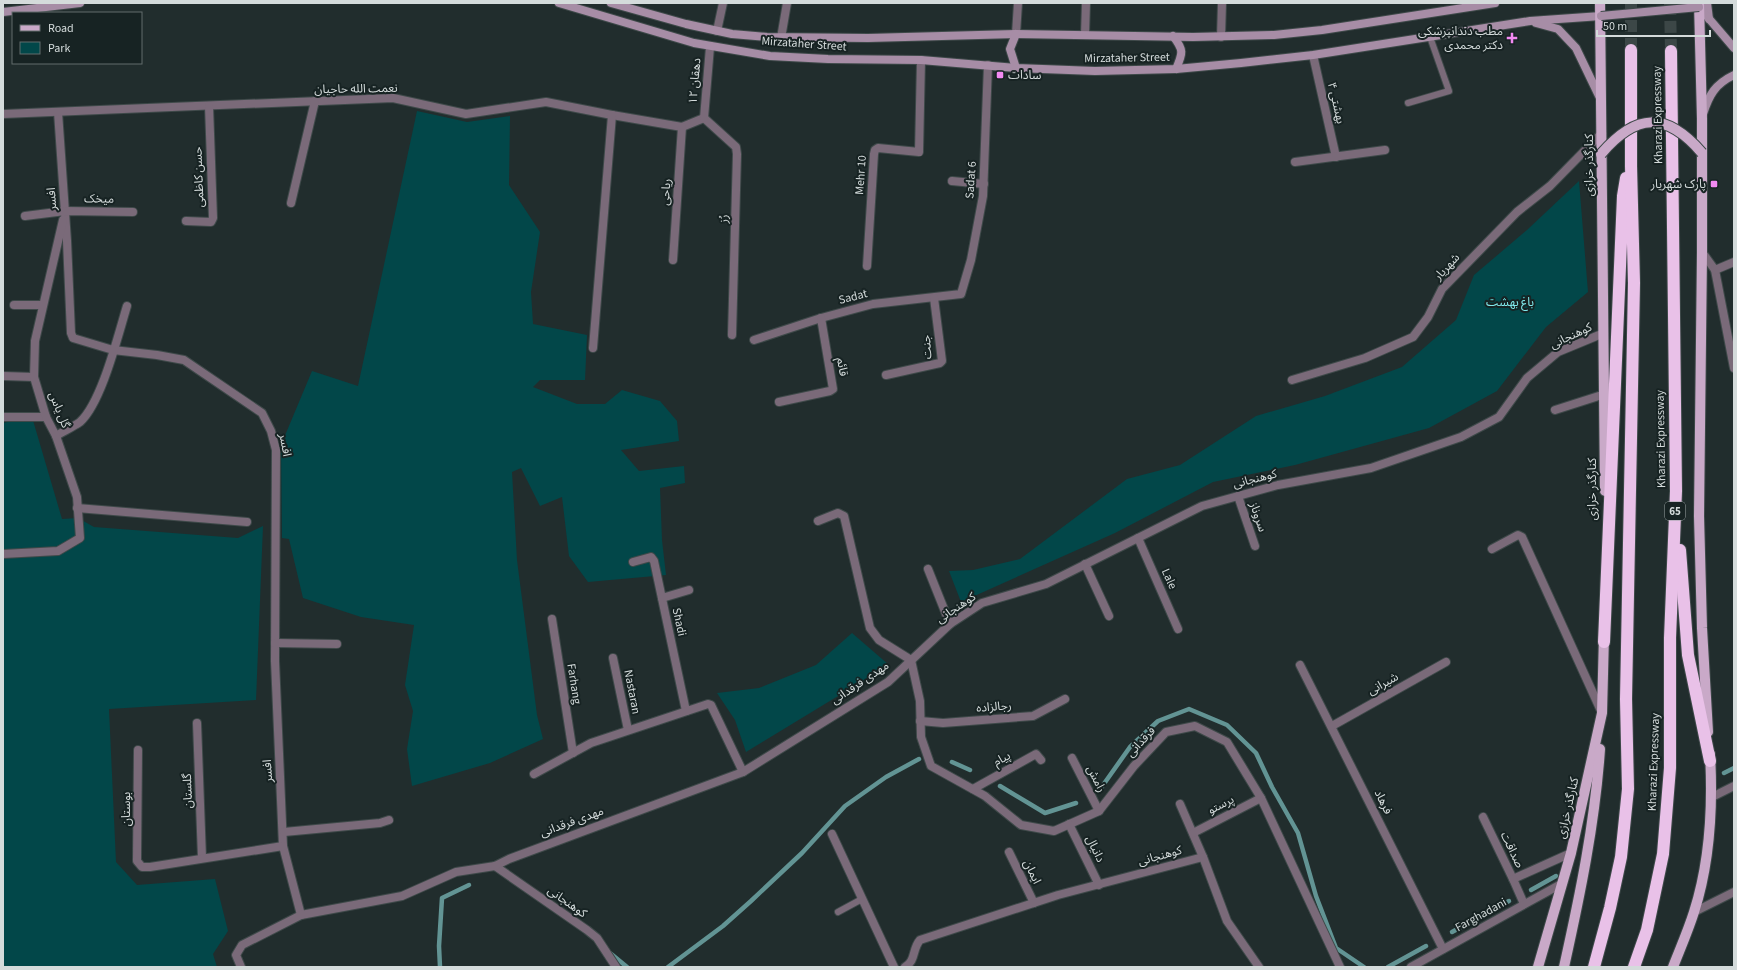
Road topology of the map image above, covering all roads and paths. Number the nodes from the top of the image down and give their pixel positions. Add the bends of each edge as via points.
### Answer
1 (80, 3) edge
2 (559, 3) edge
3 (611, 3) edge
4 (723, 3) edge
5 (787, 3) edge
6 (1018, 3) edge
7 (1086, 3) edge
8 (1222, 3) edge
9 (1495, 3) edge
10 (1600, 3) edge
11 (1702, 4) edge
12 (622, 5) edge
13 (3, 12) edge
14 (1601, 16) junction
15 (1530, 21) junction
16 (717, 31) junction
17 (1016, 34) junction
18 (1085, 35) junction
19 (1173, 36) junction
20 (1221, 37) junction
21 (1430, 37) junction
22 (781, 38) junction
23 (710, 46) junction
24 (1734, 48) edge
25 (1631, 50) tunnel mouth
26 (1671, 50) tunnel mouth
27 (1313, 55) junction
28 (921, 60) junction
29 (988, 65) junction
30 (1016, 68) junction
31 (1176, 69) junction
32 (1734, 75) edge
33 (315, 101) junction
34 (1601, 101) junction
35 (1408, 103) dead end
36 (209, 106) junction
37 (58, 112) junction
38 (3, 114) edge
39 (612, 115) junction
40 (704, 118) junction
41 (1702, 119) junction
42 (682, 127) junction
43 (1602, 132) junction
44 (1631, 147) junction
45 (1385, 150) dead end
46 (1702, 153) junction
47 (1601, 154) junction
48 (1336, 157) junction
49 (1295, 162) dead end
50 (952, 181) dead end
51 (984, 184) junction
52 (291, 204) dead end
53 (65, 211) junction
54 (133, 212) dead end
55 (25, 216) dead end
56 (186, 221) dead end
57 (1702, 252) junction
58 (673, 260) dead end
59 (1734, 262) edge
60 (867, 266) dead end
61 (1715, 270) junction
62 (961, 294) joint
63 (934, 298) junction
64 (14, 305) dead end
65 (42, 305) junction
66 (127, 306) dead end
67 (821, 318) junction
68 (1604, 334) junction
69 (732, 335) dead end
70 (754, 340) dead end
71 (593, 348) dead end
72 (113, 350) junction
73 (1734, 365) edge
74 (886, 375) dead end
75 (3, 376) edge
76 (34, 377) junction
77 (1292, 380) dead end
78 (1605, 394) junction
79 (779, 402) dead end
80 (1554, 410) dead end
81 (3, 417) edge
82 (46, 418) junction
83 (56, 436) junction
84 (1676, 491) junction
85 (1238, 496) junction
86 (78, 508) junction
87 (818, 521) dead end
88 (247, 522) dead end
89 (1138, 538) junction
90 (1255, 546) dead end
91 (1492, 549) dead end
92 (3, 554) edge
93 (633, 562) dead end
94 (1085, 564) junction
95 (928, 569) dead end
96 (689, 590) dead end
97 (662, 598) junction
98 (1109, 616) dead end
99 (552, 619) dead end
100 (950, 624) junction
101 (1178, 629) dead end
102 (1604, 642) junction
103 (275, 643) junction
104 (337, 644) dead end
105 (613, 658) dead end
106 (911, 660) junction
107 (1446, 662) dead end
108 (1300, 665) dead end
109 (1065, 699) dead end
110 (686, 711) junction
111 (1602, 714) junction
112 (920, 720) junction
113 (198, 723) dead end
114 (1332, 726) junction
115 (628, 730) junction
116 (138, 750) dead end
117 (573, 753) junction
118 (1072, 758) dead end
119 (1041, 760) dead end
120 (1710, 760) junction
121 (743, 772) junction
122 (534, 774) dead end
123 (1734, 786) edge
124 (973, 789) junction
125 (1712, 797) junction
126 (1261, 798) junction
127 (1180, 804) dead end
128 (1099, 811) junction
129 (1483, 817) dead end
130 (389, 820) dead end
131 (1069, 824) junction
132 (284, 832) junction
133 (1193, 833) junction
134 (832, 834) dead end
135 (283, 846) junction
136 (1009, 852) dead end
137 (1571, 853) junction
138 (1203, 857) junction
139 (202, 858) junction
140 (495, 866) junction
141 (1513, 879) junction
142 (1563, 883) junction
143 (1099, 885) junction
144 (1734, 892) edge
145 (862, 899) junction
146 (1034, 903) junction
147 (1524, 904) junction
148 (838, 912) dead end
149 (1694, 912) junction
150 (301, 915) junction
151 (1443, 949) junction
152 (241, 967) edge
153 (616, 967) edge
154 (894, 967) edge
155 (905, 967) edge
156 (1259, 967) edge
157 (1340, 967) edge
158 (1410, 967) edge
159 (1538, 967) edge
160 (1564, 967) edge
161 (1594, 967) edge
162 (1634, 967) edge
163 (1673, 967) edge

1 - 13 main road
2 - 23 main road, Mirzataher Street
3 - 12 main road, Mirzataher Street
4 - 16 street
5 - 22 street
6 - 17 street
7 - 18 street
8 - 20 street
9 - 20 main road, Mirzataher Street via 1322,30
10 - 14 main road, کنارگذر خرازی
11 - 14 main road, Mirzataher Street, bridge
11 - 24 main road via 1709,19
11 - 41 main road
12 - 16 main road, Mirzataher Street
14 - 15 main road, Mirzataher Street
14 - 34 main road, کنارگذر خرازی
15 - 21 main road, Mirzataher Street
15 - 34 main road via 1558,29 1576,48
16 - 22 main road, Mirzataher Street
17 - 18 main road, Mirzataher Street
17 - 22 main road, Mirzataher Street
17 - 30 main road via 1010,49
18 - 19 main road, Mirzataher Street
19 - 20 main road, Mirzataher Street
19 - 31 main road via 1182,47 1182,56
21 - 27 main road, Mirzataher Street
21 - 35 lane via 1449,91
23 - 28 main road, Mirzataher Street via 770,56
23 - 40 street, دهقان ۱۲
25 - 44 highway
26 - 84 highway, Kharazi Expressway / 65
27 - 31 main road, Mirzataher Street
27 - 48 street, بهشتی ۴
28 - 29 main road, Mirzataher Street
28 - 60 street, Mehr 10 via 919,152 878,148 875,150
29 - 30 main road, Mirzataher Street
29 - 51 street, Sadat 6
30 - 31 main road, Mirzataher Street via 1095,71
32 - 41 main road via 1720,83 1710,94
33 - 36 street, نعمت الله حاجیان
33 - 39 street, نعمت الله حاجیان via 393,98 466,114 546,102
33 - 52 street
34 - 43 main road, کنارگذر خرازی
36 - 37 street, نعمت الله حاجیان
36 - 56 street, حسن کاظمی via 213,218 211,222
37 - 38 street, نعمت الله حاجیان
37 - 53 street, افسر
39 - 42 street, نعمت الله حاجیان
39 - 71 street
40 - 42 street
40 - 69 street, رُز via 736,147 738,154
41 - 46 main road
42 - 58 street, ریاحی
43 - 47 main road, کنارگذر خرازی
43 - 77 street, شهریار via 1550,186 1517,212 1442,289 1428,317 1413,337 1365,358
44 - 102 highway via 1623,196
44 - 161 highway via 1634,283 1626,699 1628,789 1621,857
45 - 48 street
46 - 47 main road, bridge via 1689,138 1669,126 1649,122 1627,129
46 - 57 main road
47 - 68 main road, کنارگذر خرازی
48 - 49 street
50 - 51 street
51 - 62 street, Sadat 6 via 971,260
53 - 54 street, میخک
53 - 55 street, میخک
53 - 65 street, گل یاس
53 - 72 street, افسر via 71,334 76,340
57 - 61 street
57 - 120 main road via 1699,516 1702,628
59 - 61 street
61 - 73 street
62 - 63 street, Sadat
63 - 67 street, Sadat via 873,304
63 - 74 street, جنت via 942,361
64 - 65 street
65 - 76 street, گل یاس via 35,341
66 - 72 street
67 - 70 street, Sadat
67 - 79 street, قائم via 833,389
68 - 78 main road, کنارگذر خرازی
68 - 85 street, کوهنجانی via 1558,352 1527,378 1499,417 1461,437 1371,468 1278,485
72 - 83 street via 104,380 88,411 80,422
72 - 103 street, افسر via 184,360 262,414 271,431 276,450
75 - 76 street
76 - 82 street, گل یاس
78 - 80 street
78 - 102 main road, کنارگذر خرازی
81 - 82 street
82 - 83 street, گل یاس
83 - 86 street, گل یاس via 77,497
84 - 120 highway via 1688,655
84 - 162 highway, Kharazi Expressway / 65 via 1670,638 1670,768 1663,854 1647,930
85 - 89 street, کوهنجانی via 1202,506
85 - 90 street, سروناز
86 - 88 street
86 - 92 street, گل یاس via 80,538 58,550
87 - 106 street via 838,513 844,516 870,628 879,640
89 - 94 street, کوهنجانی
89 - 101 street, Lale
91 - 111 street via 1518,535 1522,537
93 - 97 street, Shadi via 651,557 653,559
94 - 98 street
94 - 100 street, کوهنجانی via 1046,584 982,603
95 - 100 street
96 - 97 street
97 - 110 street, Shadi
99 - 117 street, Farhang
100 - 106 street, کوهنجانی
102 - 111 main road, کنارگذر خرازی
103 - 104 street
103 - 132 street, افسر
105 - 115 street, Nastaran
106 - 112 street via 920,701
106 - 121 street, مهدی فرقدانی via 888,682
107 - 114 street, شیرانی
108 - 114 street, فرهاد
109 - 112 street, رجالزاده via 1033,716 943,723
110 - 115 street
110 - 121 street via 704,704 711,705
111 - 137 main road, کنارگذر خرازی
111 - 160 main road via 1597,798 1586,868
112 - 124 street, فرقدانی via 921,737 931,766
113 - 139 street, گلستان
114 - 151 street, فرهاد
115 - 117 street via 591,743
116 - 139 street, بوستان via 138,861 142,867 150,867
117 - 122 street
118 - 128 street, رامش
119 - 124 street, پیام via 1036,754
120 - 125 main road
121 - 140 street, مهدی فرقدانی
123 - 125 street
124 - 131 street, فرقدانی via 1021,825 1054,831
125 - 149 main road via 1702,879
126 - 128 street, فرقدانی via 1227,742 1195,726 1166,732 1134,766
126 - 133 street, پرستو
126 - 157 street, فرقدانی
127 - 133 street
128 - 131 street, فرقدانی
129 - 141 street, صداقت
130 - 132 street
131 - 143 street, دانیال
132 - 135 street, افسر
133 - 138 street
134 - 145 street
135 - 139 street
135 - 150 street, افسر
136 - 146 street, ایمان
137 - 141 street, صداقت
137 - 142 main road, کنارگذر خرازی
138 - 143 street, کوهنجانی
138 - 156 street via 1227,921
140 - 150 street, مهدی فرقدانی via 456,872 402,896
140 - 153 street, کوهنجانی via 597,938
141 - 147 street
142 - 147 street, Farghadani
142 - 159 main road, کنارگذر خرازی
143 - 146 street, کوهنجانی
144 - 149 street
145 - 148 lane
145 - 154 street
146 - 155 street, کوهنجانی via 920,940 915,947 913,959
147 - 151 street, Farghadani
149 - 163 main road
150 - 152 street, مهدی فرقدانی via 242,945 236,955
151 - 158 street, Farghadani

